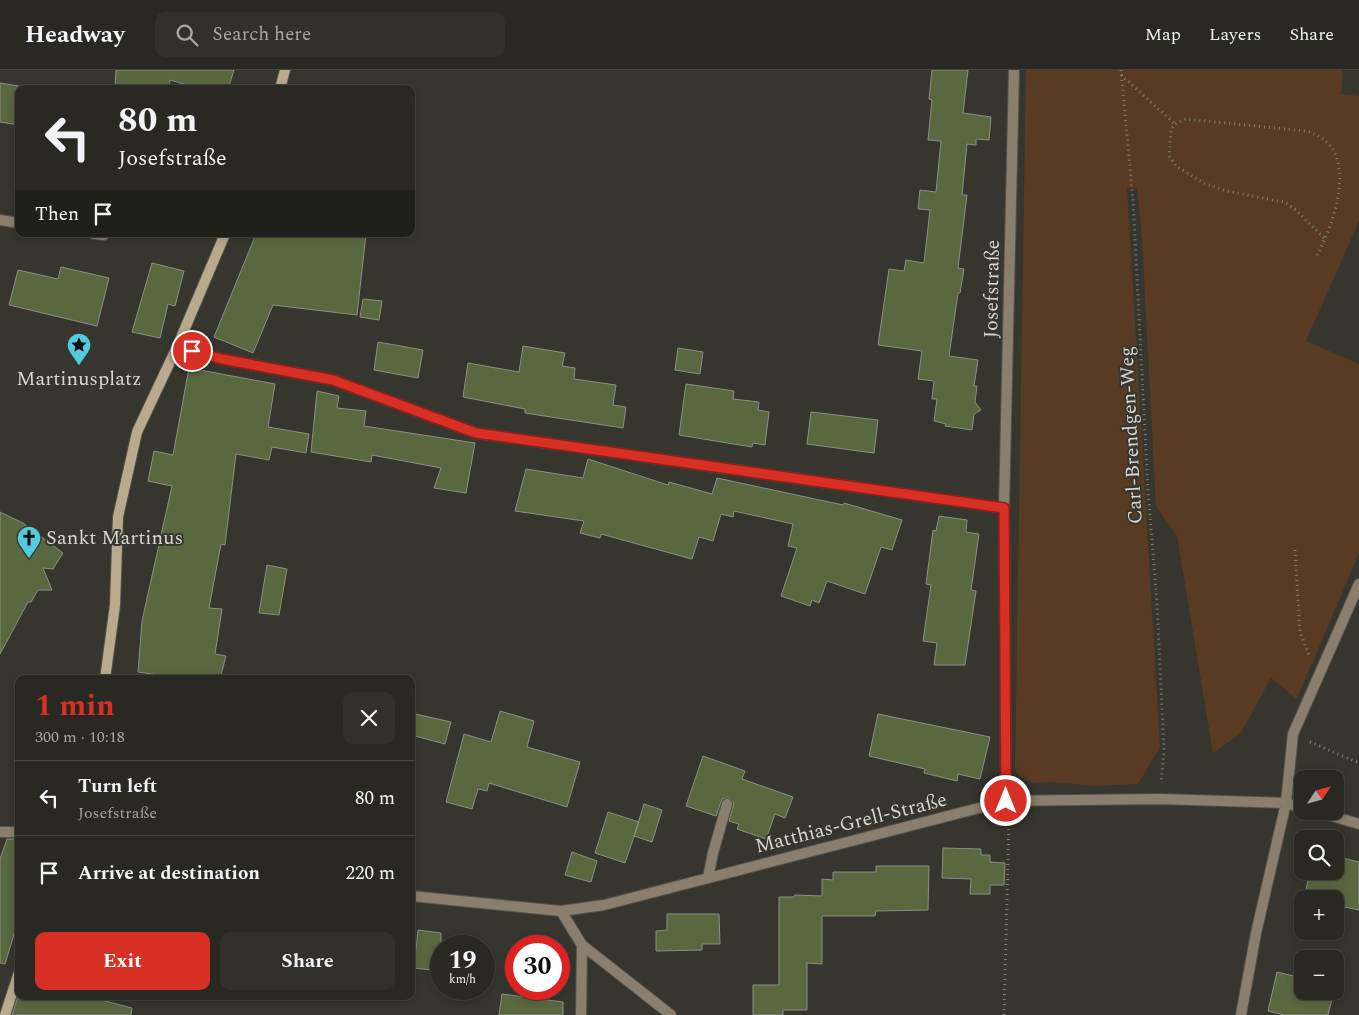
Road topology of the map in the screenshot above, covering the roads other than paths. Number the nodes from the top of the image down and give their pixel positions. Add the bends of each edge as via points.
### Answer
1 (285, 70) edge
2 (1014, 70) edge
3 (281, 85) edge
4 (0, 220) edge
5 (15, 222) edge
6 (225, 237) edge
7 (177, 347) junction
8 (1004, 508) junction
9 (1359, 584) edge
10 (106, 675) edge
11 (1006, 801) junction
12 (1286, 803) junction
13 (727, 804) dead end
14 (1294, 806) edge
15 (1344, 820) edge
16 (1359, 824) edge
17 (0, 832) edge
18 (15, 832) edge
19 (708, 878) junction
20 (415, 896) edge
21 (560, 912) junction
22 (582, 945) junction
23 (15, 984) edge
24 (5, 1015) edge
25 (581, 1015) edge
26 (670, 1015) edge
27 (1241, 1015) edge

1 - 3 main road
2 - 8 street, Josefstraße
4 - 5 street
6 - 7 main road
7 - 8 street via 333,380 476,433
7 - 10 main road via 137,432 118,516 115,605
8 - 11 street, Josefstraße
9 - 12 street via 1293,734
11 - 12 street, Matthias-Grell-Straße via 1160,799
11 - 19 street, Matthias-Grell-Straße
12 - 14 street, Matthias-Grell-Straße
12 - 27 street via 1256,932
13 - 19 street
15 - 16 street
17 - 18 street
19 - 21 street, Matthias-Grell-Straße via 604,905
20 - 21 street, Matthias-Grell-Straße
21 - 22 street
22 - 25 street
22 - 26 street
23 - 24 main road

